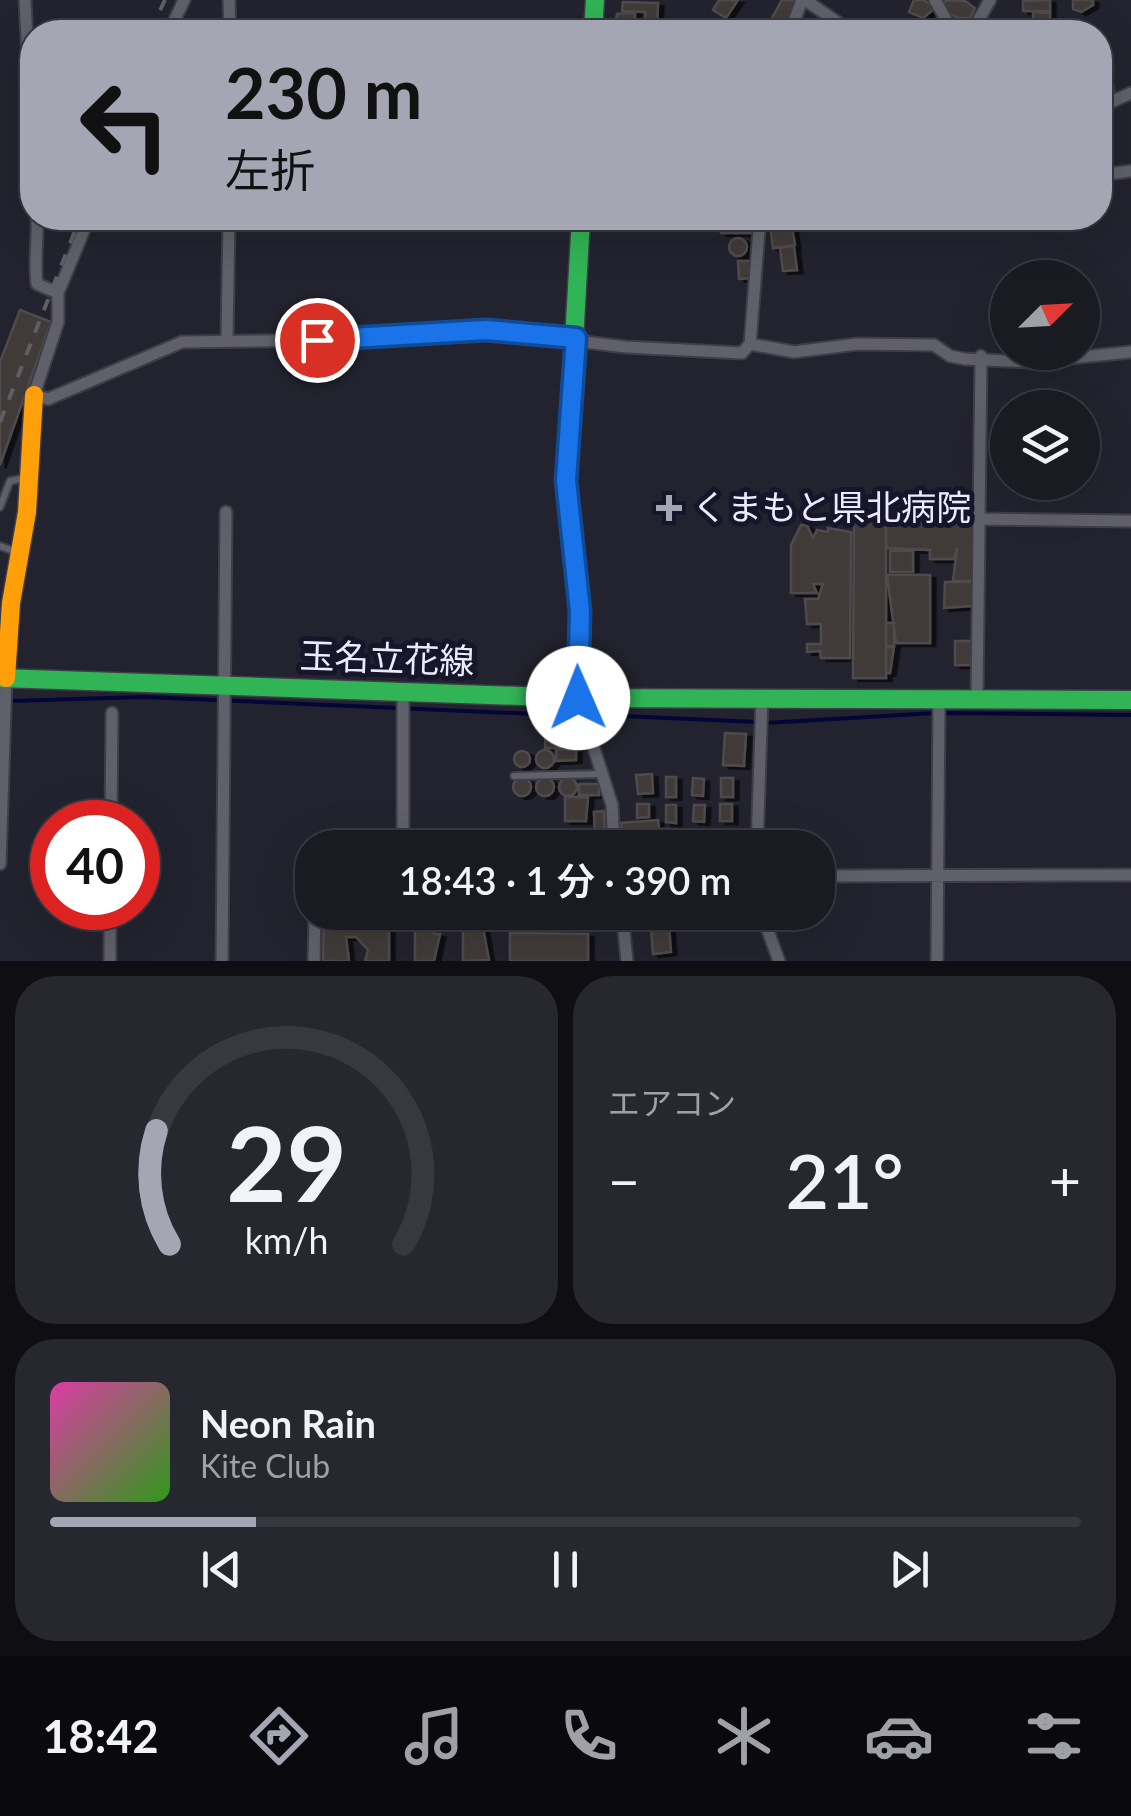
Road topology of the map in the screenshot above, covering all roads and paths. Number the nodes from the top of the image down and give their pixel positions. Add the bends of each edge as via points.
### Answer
1 (803, 0) edge
2 (834, 20) edge
3 (38, 230) edge
4 (84, 230) edge
5 (229, 230) edge
6 (580, 230) edge
7 (759, 230) edge
8 (58, 293) junction
9 (576, 338) junction
10 (227, 340) junction
11 (750, 344) junction
12 (1131, 352) edge
13 (981, 356) junction
14 (34, 396) junction
15 (30, 478) junction
16 (0, 506) edge
17 (226, 512) dead end
18 (979, 520) junction
19 (1131, 521) edge
20 (0, 546) edge
21 (20, 553) junction
22 (4, 684) edge
23 (226, 686) junction
24 (762, 697) junction
25 (578, 698) junction
26 (939, 698) junction
27 (977, 698) junction
28 (1131, 700) edge
29 (403, 704) junction
30 (112, 713) dead end
31 (603, 774) junction
32 (514, 776) dead end
33 (111, 800) edge
34 (403, 830) edge
35 (613, 830) edge
36 (758, 830) edge
37 (0, 864) edge
38 (938, 873) junction
39 (1131, 875) edge
40 (835, 876) edge
41 (110, 930) edge
42 (314, 930) edge
43 (624, 930) edge
44 (768, 930) edge
45 (110, 961) edge
46 (222, 961) edge
47 (314, 961) edge
48 (627, 961) edge
49 (779, 961) edge
50 (937, 961) edge

1 - 2 street
3 - 8 street via 35,278
4 - 8 street
5 - 10 street
6 - 9 main road
7 - 11 street
8 - 14 street via 58,322
9 - 10 street via 486,330
9 - 11 street via 720,354 742,353
9 - 25 main road via 566,480 579,597
10 - 14 street via 169,345 48,398
11 - 13 street via 794,352 900,343 934,345 965,359
12 - 13 street via 1030,362
13 - 18 street
14 - 15 main road
15 - 16 lane via 12,478
15 - 21 main road
17 - 23 street
18 - 19 street
18 - 27 street
20 - 21 lane
21 - 22 main road
22 - 23 main road, 玉名立花線
22 - 37 street
23 - 29 main road, 玉名立花線
23 - 46 street
24 - 25 main road, 玉名立花線
24 - 26 main road, 玉名立花線
24 - 36 street
25 - 29 main road, 玉名立花線
25 - 31 street
26 - 27 main road, 玉名立花線
26 - 38 street
27 - 28 main road, 玉名立花線
29 - 34 street
30 - 33 street
31 - 32 lane
31 - 35 street
38 - 39 street
38 - 40 street
38 - 50 street
41 - 45 street
42 - 47 street
43 - 48 street
44 - 49 street

